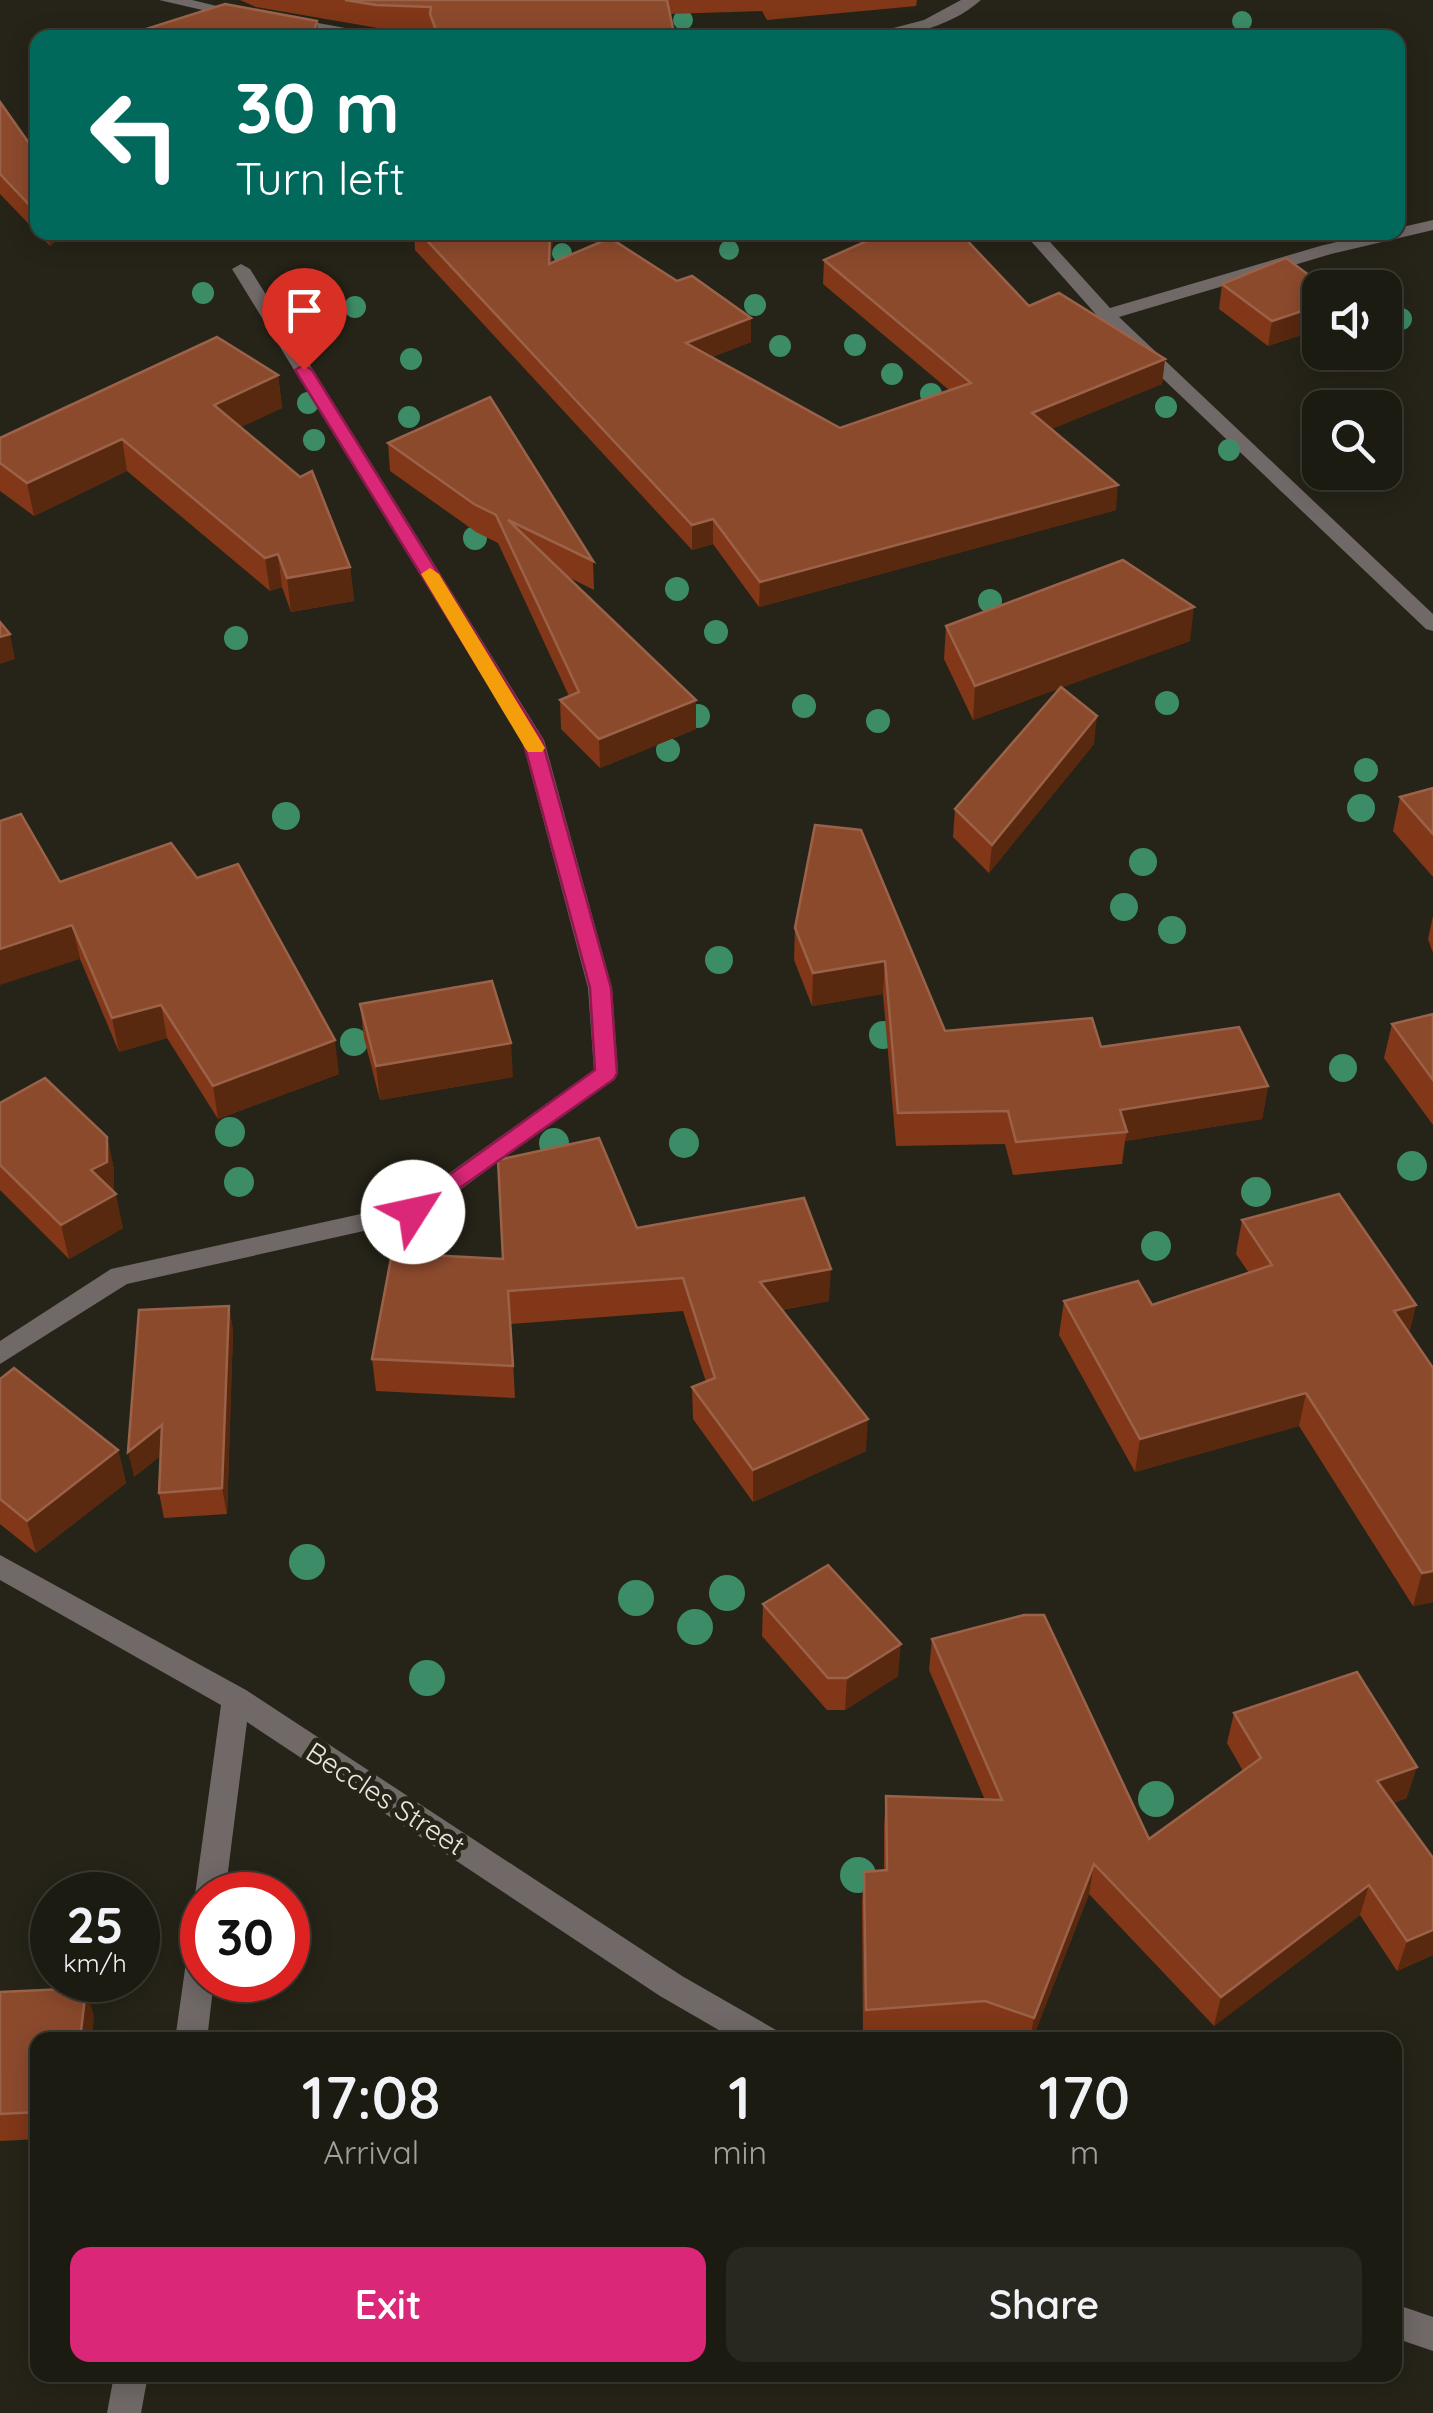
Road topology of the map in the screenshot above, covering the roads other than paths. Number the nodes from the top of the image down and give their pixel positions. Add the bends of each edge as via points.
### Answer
1 (167, 0) edge
2 (972, 0) edge
3 (330, 30) edge
4 (902, 30) edge
5 (1433, 224) edge
6 (1405, 231) edge
7 (1038, 240) edge
8 (1367, 240) edge
9 (241, 269) dead end
10 (1106, 315) junction
11 (1433, 626) edge
12 (0, 1354) edge
13 (0, 1566) edge
14 (236, 1699) junction
15 (213, 1872) edge
16 (196, 2002) edge
17 (193, 2032) edge
18 (751, 2032) edge
19 (1402, 2323) edge
20 (1433, 2334) edge
21 (131, 2382) edge
22 (124, 2413) edge

1 - 3 street
2 - 4 street via 929,24
5 - 6 street
7 - 10 street
8 - 10 street
9 - 12 street via 533,740 600,988 606,1073 413,1212 120,1276
10 - 11 street
13 - 14 street, Beccles Street
14 - 15 street
14 - 18 street, Beccles Street
16 - 17 street
19 - 20 street
21 - 22 street

